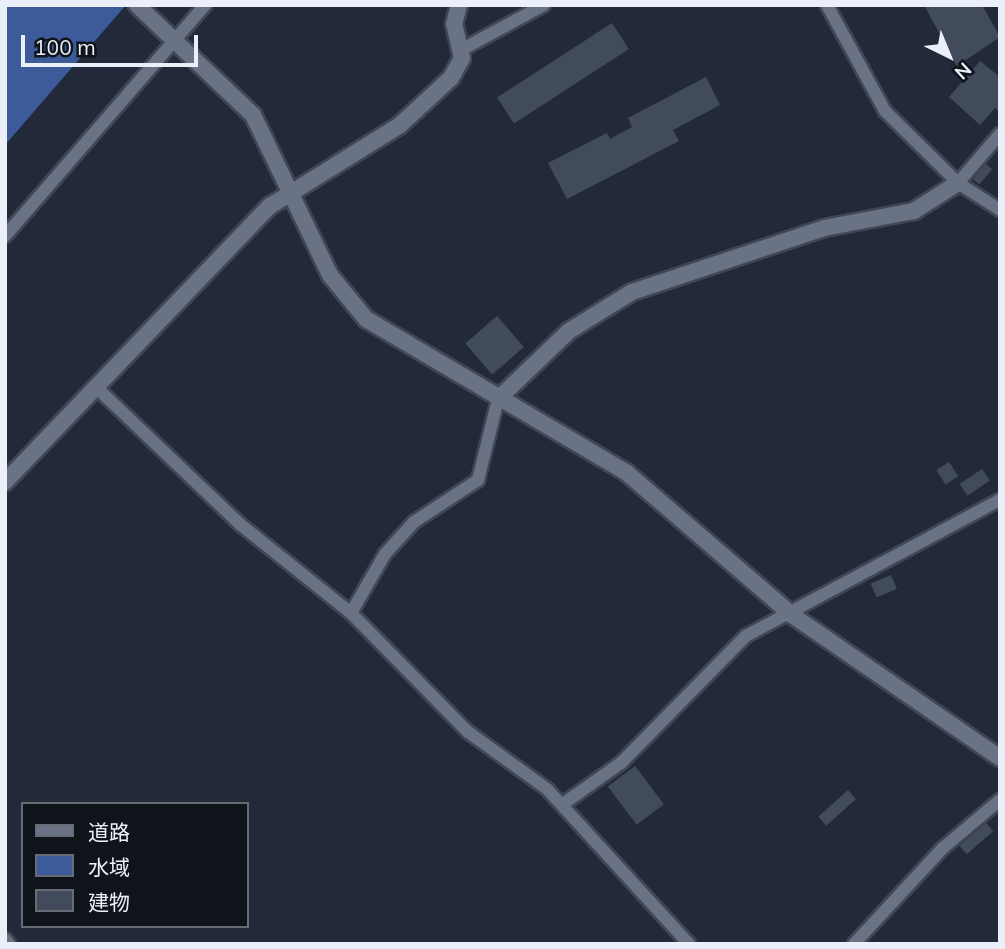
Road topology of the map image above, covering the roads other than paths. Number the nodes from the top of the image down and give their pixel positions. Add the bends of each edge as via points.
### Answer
1 (137, 5) edge
2 (205, 5) edge
3 (459, 5) edge
4 (544, 5) edge
5 (827, 5) edge
6 (177, 41) junction
7 (461, 50) junction
8 (1000, 134) edge
9 (958, 183) junction
10 (290, 188) junction
11 (1000, 209) edge
12 (5, 236) edge
13 (97, 388) junction
14 (498, 399) junction
15 (5, 482) edge
16 (1000, 500) edge
17 (351, 612) junction
18 (792, 615) junction
19 (1000, 758) edge
20 (1000, 800) edge
21 (563, 804) junction
22 (5, 939) edge
23 (9, 944) edge
24 (689, 944) edge
25 (854, 944) edge

1 - 6 street
2 - 6 street
3 - 7 street via 454,24
4 - 7 street
5 - 9 street via 885,111
6 - 10 street via 253,115
6 - 12 street via 102,118
7 - 10 street via 458,70 417,111 357,154
8 - 9 street
9 - 11 street
9 - 14 street via 914,211 824,228 632,292 569,331
10 - 13 street
10 - 14 street via 323,262 356,309 387,335
13 - 15 street
13 - 17 street via 248,531
14 - 17 street via 478,480 414,522 364,585
14 - 18 street via 627,473
16 - 18 street
17 - 21 street via 468,732
18 - 19 street
18 - 21 street via 739,642 621,763
20 - 25 street via 943,848
21 - 24 street
22 - 23 street

